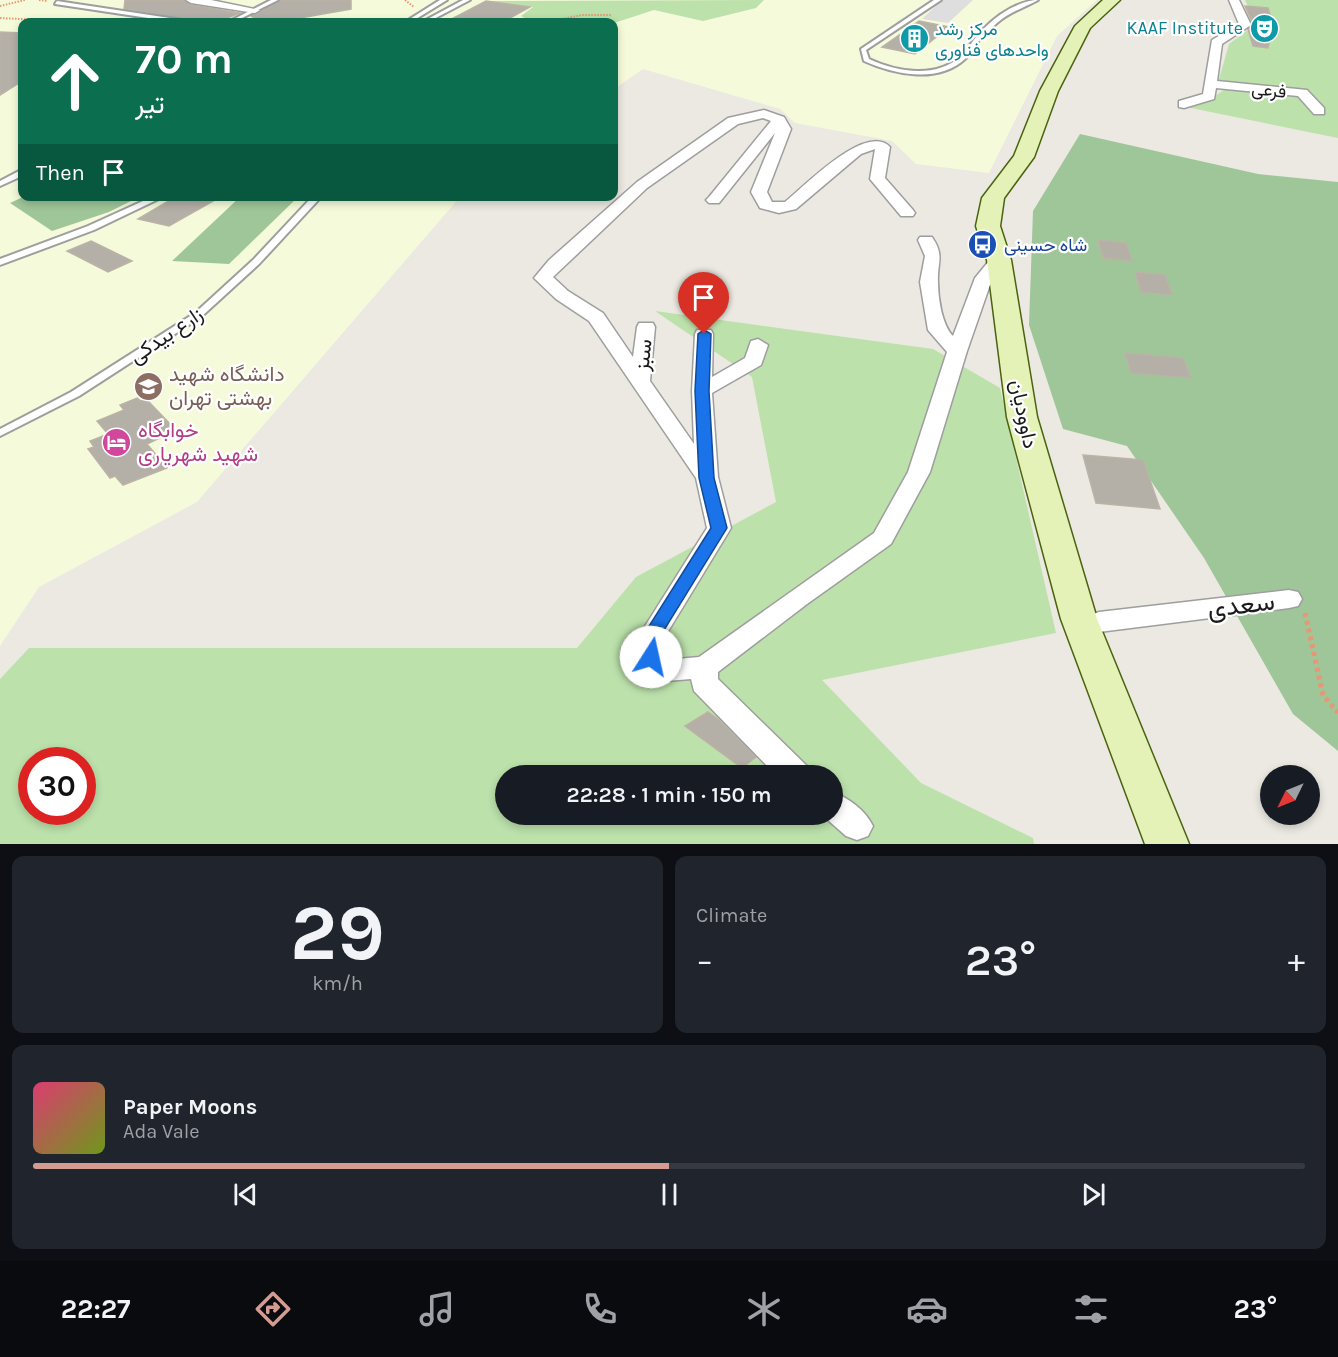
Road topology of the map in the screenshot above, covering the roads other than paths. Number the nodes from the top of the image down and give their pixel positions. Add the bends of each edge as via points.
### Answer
1 (191, 0) edge
2 (275, 0) edge
3 (444, 0) edge
4 (467, 0) edge
5 (938, 0) edge
6 (1035, 0) edge
7 (1112, 0) edge
8 (1125, 0) edge
9 (1234, 0) edge
10 (57, 3) dead end
11 (255, 10) junction
12 (156, 18) edge
13 (239, 18) edge
14 (415, 18) edge
15 (433, 18) edge
16 (1069, 71) junction
17 (1212, 84) junction
18 (1184, 104) dead end
19 (1319, 111) dead end
20 (778, 120) junction
21 (18, 175) edge
22 (0, 184) edge
23 (714, 200) dead end
24 (150, 201) edge
25 (314, 201) edge
26 (907, 213) dead end
27 (926, 240) dead end
28 (1005, 261) junction
29 (0, 262) edge
30 (646, 327) dead end
31 (704, 334) dead end
32 (758, 345) dead end
33 (957, 351) junction
34 (640, 383) junction
35 (702, 391) junction
36 (0, 434) edge
37 (706, 478) junction
38 (1289, 599) road end
39 (1099, 622) junction
40 (705, 667) junction
41 (786, 765) edge
42 (843, 814) edge
43 (857, 826) dead end
44 (1167, 844) edge
45 (1187, 844) edge

1 - 11 street
2 - 11 lane
3 - 14 lane
4 - 15 lane
5 - 6 lane via 870,44 863,50 866,60 882,69 909,74 939,70 963,58 997,17
7 - 16 street, داوودیان via 1083,26
8 - 16 street, داوودیان via 1096,28
9 - 17 street via 1245,25 1216,42
10 - 12 lane
11 - 13 lane
16 - 28 street, داوودیان via 1058,122 1030,179 1012,200
16 - 28 street, داوودیان via 1049,91 1024,157 993,198 988,226
17 - 18 street via 1209,96
17 - 19 street, فرعی via 1302,93
20 - 23 street
20 - 26 street via 784,129 759,192 766,205 790,206 856,151 876,145 884,147 877,179
20 - 34 street via 764,114 733,121 627,197 543,278 596,317
21 - 22 lane
24 - 29 lane
25 - 36 lane, زارع بیدکی via 198,315 75,394
27 - 33 street via 933,256 929,282 938,330
28 - 33 street via 984,279
28 - 39 street, داوودیان via 1035,417
28 - 44 street, داوودیان via 1022,417 1079,619
30 - 34 street, سبز
31 - 35 street
32 - 35 street via 754,360
33 - 40 street via 919,472 883,538
34 - 37 street
35 - 37 street
37 - 40 street via 719,528 648,642 654,671
38 - 39 street, سعدی
39 - 45 street, داوودیان via 1156,774
40 - 41 street via 704,683
42 - 43 street

